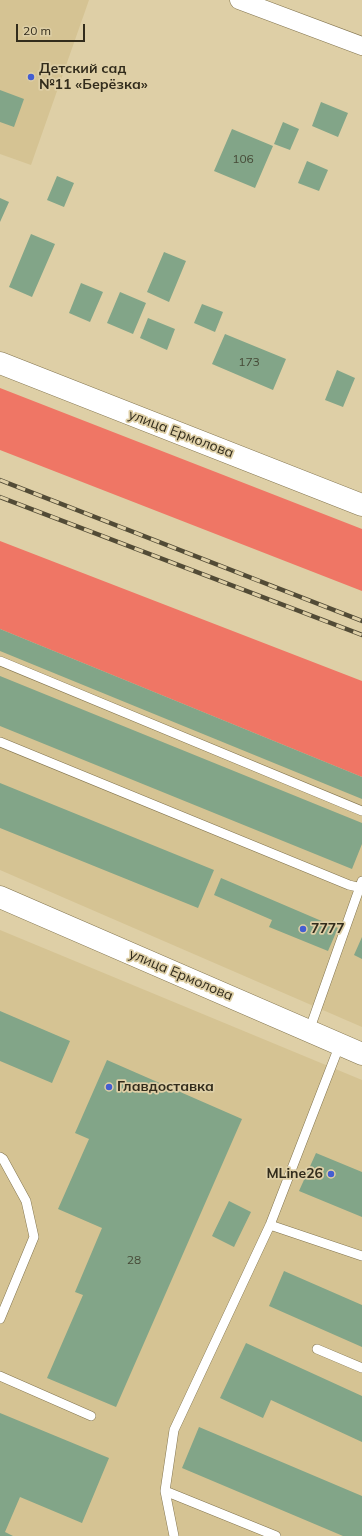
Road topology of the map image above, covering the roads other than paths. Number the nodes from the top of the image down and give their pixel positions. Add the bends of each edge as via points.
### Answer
1 (239, 0) edge
2 (362, 46) edge
3 (0, 363) edge
4 (362, 505) edge
5 (0, 661) edge
6 (0, 742) edge
7 (362, 811) edge
8 (361, 886) edge
9 (0, 897) edge
10 (309, 1031) junction
11 (340, 1044) junction
12 (362, 1054) edge
13 (0, 1157) edge
14 (270, 1225) junction
15 (362, 1256) edge
16 (0, 1319) edge
17 (317, 1349) dead end
18 (362, 1368) edge
19 (0, 1376) edge
20 (91, 1416) dead end
21 (165, 1491) junction
22 (174, 1536) edge
23 (276, 1536) edge

1 - 2 street
3 - 4 main road, улица Ермолова
5 - 7 lane
6 - 8 lane via 349,885
8 - 10 lane
9 - 10 main road, улица Ермолова
10 - 11 main road, улица Ермолова
11 - 12 main road, улица Ермолова
11 - 14 lane
13 - 16 lane via 26,1201 34,1237
14 - 15 lane
14 - 21 lane via 174,1430
17 - 18 lane
19 - 20 lane
21 - 22 lane
21 - 23 lane

